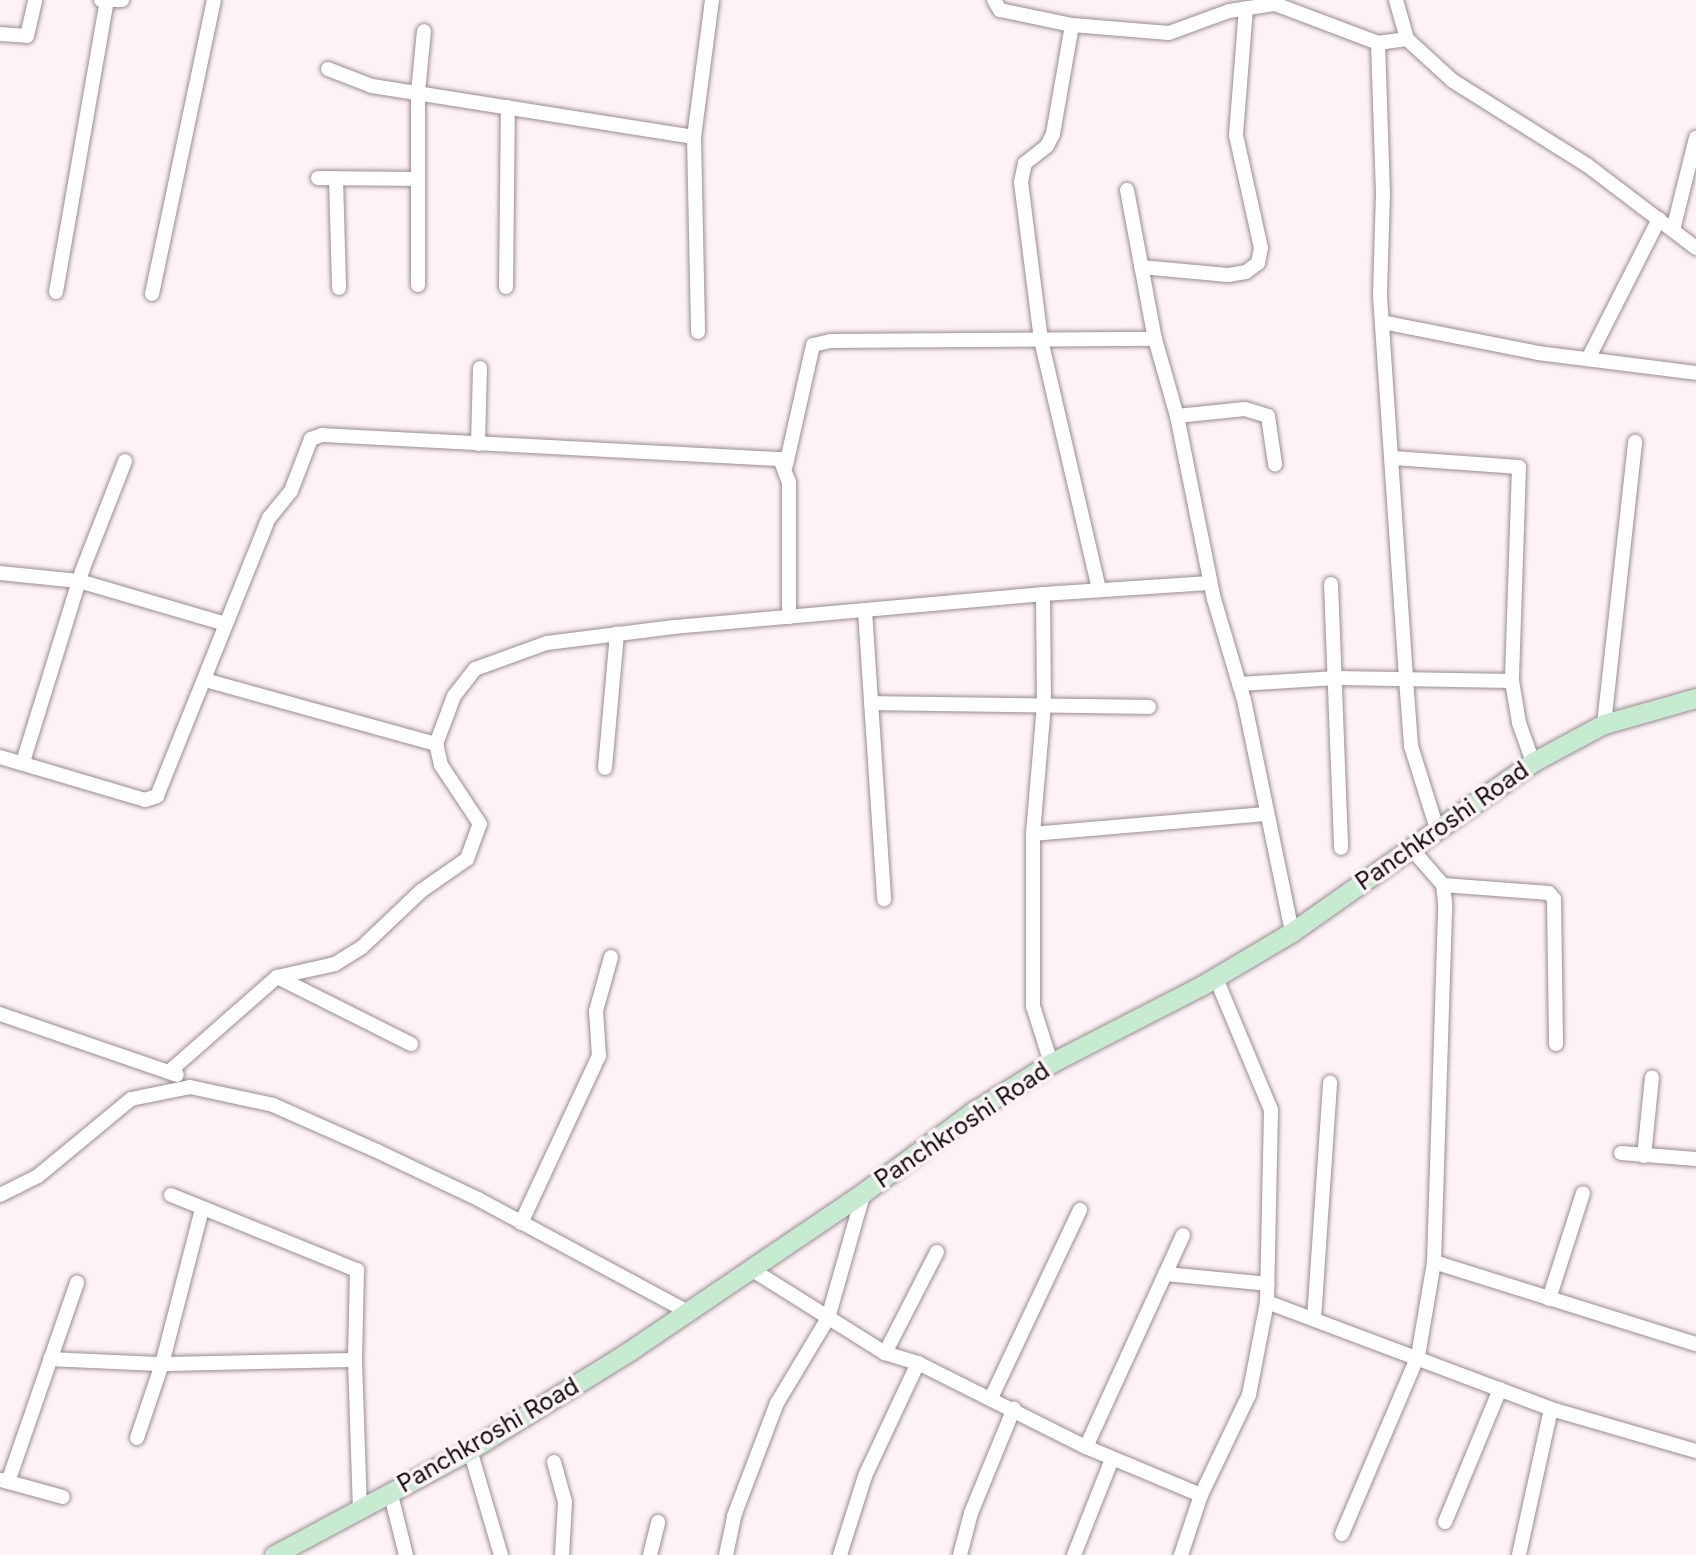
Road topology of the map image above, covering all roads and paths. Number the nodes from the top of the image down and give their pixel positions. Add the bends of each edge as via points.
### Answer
1 (35, 0) edge
2 (122, 0) edge
3 (214, 0) edge
4 (712, 0) edge
5 (994, 0) edge
6 (1396, 0) edge
7 (104, 1) edge
8 (1246, 8) junction
9 (1072, 25) junction
10 (424, 31) dead end
11 (0, 34) edge
12 (1407, 39) junction
13 (1378, 43) junction
14 (328, 69) dead end
15 (418, 92) junction
16 (508, 107) junction
17 (694, 137) junction
18 (1696, 138) edge
19 (318, 178) dead end
20 (336, 178) junction
21 (418, 179) junction
22 (1127, 190) dead end
23 (1659, 219) junction
24 (1674, 230) junction
25 (1696, 247) edge
26 (1142, 267) junction
27 (418, 285) dead end
28 (506, 287) dead end
29 (339, 288) dead end
30 (56, 292) dead end
31 (152, 294) dead end
32 (1382, 322) junction
33 (698, 332) dead end
34 (1155, 339) junction
35 (1041, 340) junction
36 (1588, 359) junction
37 (480, 368) dead end
38 (1696, 373) edge
39 (1177, 415) junction
40 (1635, 442) dead end
41 (478, 444) junction
42 (1394, 458) junction
43 (125, 461) dead end
44 (1275, 464) dead end
45 (786, 466) junction
46 (0, 573) edge
47 (79, 581) junction
48 (1210, 583) junction
49 (1331, 584) dead end
50 (1099, 590) junction
51 (1043, 594) junction
52 (864, 611) junction
53 (789, 617) junction
54 (226, 624) junction
55 (617, 634) junction
56 (1337, 678) junction
57 (1406, 679) junction
58 (205, 680) junction
59 (1512, 681) junction
60 (1239, 684) junction
61 (1696, 698) edge
62 (871, 703) junction
63 (1044, 705) junction
64 (1149, 706) dead end
65 (1604, 724) junction
66 (436, 744) junction
67 (0, 757) edge
68 (23, 762) junction
69 (1533, 762) junction
70 (605, 768) dead end
71 (1264, 814) junction
72 (1437, 829) junction
73 (1033, 834) junction
74 (1341, 848) dead end
75 (1411, 848) junction
76 (1443, 886) junction
77 (884, 899) dead end
78 (1292, 932) junction
79 (611, 957) dead end
80 (1216, 975) junction
81 (277, 977) junction
82 (0, 1014) edge
83 (411, 1044) dead end
84 (1556, 1044) dead end
85 (1051, 1063) junction
86 (171, 1070) junction
87 (1652, 1077) dead end
88 (1330, 1083) dead end
89 (190, 1087) junction
90 (1621, 1153) dead end
91 (1644, 1156) junction
92 (1696, 1159) edge
93 (864, 1192) junction
94 (1583, 1193) dead end
95 (0, 1195) edge
96 (171, 1195) dead end
97 (202, 1209) junction
98 (1080, 1210) dead end
99 (521, 1223) junction
100 (1183, 1235) dead end
101 (937, 1252) dead end
102 (1434, 1262) junction
103 (751, 1269) junction
104 (1165, 1274) junction
105 (77, 1283) dead end
106 (1268, 1284) junction
107 (1549, 1298) junction
108 (1266, 1302) junction
109 (688, 1312) junction
110 (828, 1318) junction
111 (1314, 1319) junction
112 (1696, 1344) edge
113 (886, 1353) junction
114 (1418, 1356) junction
115 (50, 1359) junction
116 (355, 1360) junction
117 (918, 1363) junction
118 (162, 1364) junction
119 (1500, 1389) junction
120 (992, 1396) junction
121 (1014, 1408) junction
122 (1551, 1409) junction
123 (137, 1438) dead end
124 (1086, 1447) junction
125 (470, 1450) junction
126 (1696, 1451) edge
127 (1112, 1458) junction
128 (554, 1462) dead end
129 (4, 1481) edge
130 (390, 1491) junction
131 (1201, 1495) junction
132 (62, 1497) dead end
133 (360, 1508) junction
134 (658, 1522) dead end
135 (1445, 1522) dead end
136 (1342, 1534) dead end
137 (274, 1555) edge
138 (406, 1555) edge
139 (501, 1555) edge
140 (562, 1555) edge
141 (650, 1555) edge
142 (726, 1555) edge
143 (840, 1555) edge
144 (960, 1555) edge
145 (1074, 1555) edge
146 (1181, 1555) edge
147 (1520, 1555) edge

1 - 11 street via 27,36
2 - 7 street
3 - 31 street
4 - 17 street
5 - 9 street via 1000,10
6 - 12 street
7 - 30 street
8 - 9 street via 1169,33
8 - 13 street via 1275,4
8 - 26 street via 1236,135 1261,248 1258,263 1246,272 1228,275
9 - 35 street via 1053,134 1021,172
10 - 15 street
12 - 13 street
12 - 23 street via 1453,81 1587,166
13 - 32 street
14 - 15 street via 372,86
15 - 16 street
15 - 21 street
16 - 17 street
16 - 28 street
17 - 33 street
18 - 24 street
19 - 20 street
20 - 21 street
20 - 29 street
21 - 27 street
22 - 26 street
23 - 24 street
23 - 36 street
24 - 25 street
26 - 34 street
32 - 36 street
32 - 42 street
34 - 35 street
34 - 39 street
35 - 45 street via 813,345
35 - 50 street
36 - 38 street
37 - 41 street
39 - 44 street via 1245,409 1268,416
39 - 48 street
40 - 65 street
41 - 45 street via 772,457
41 - 54 street via 322,435 311,439 291,491 270,518
42 - 57 street
42 - 59 street via 1519,467
43 - 47 street
45 - 53 street
46 - 47 street
47 - 54 street
47 - 68 street
48 - 50 street
48 - 60 street
49 - 56 street
50 - 51 street
51 - 52 street
51 - 63 street
52 - 53 street
52 - 62 street
53 - 55 street
54 - 58 street
55 - 66 street via 547,643 475,668 454,696
55 - 70 street
56 - 57 street
56 - 60 street
56 - 74 street
57 - 59 street
57 - 72 street via 1411,746
58 - 66 street
58 - 68 street via 167,779 152,800
59 - 69 street via 1519,723
60 - 71 street
61 - 65 street, Panchkroshi Road
62 - 63 street
62 - 77 street
63 - 64 street
63 - 73 street
65 - 69 street, Panchkroshi Road
66 - 81 street via 441,765 480,824 467,859 421,891 361,948 335,964
67 - 68 street
69 - 72 street, Panchkroshi Road
71 - 73 street
71 - 78 street
72 - 75 street, Panchkroshi Road
73 - 85 street via 1033,1006
75 - 76 street
75 - 78 street, Panchkroshi Road
76 - 84 street via 1549,893 1554,899
76 - 102 street
78 - 80 street, Panchkroshi Road
79 - 99 street via 596,1011 599,1056
80 - 85 street, Panchkroshi Road
80 - 106 street via 1271,1110
81 - 83 street
81 - 86 street
82 - 86 street
85 - 93 street, Panchkroshi Road via 974,1111
86 - 89 street
87 - 91 street
88 - 111 street
89 - 95 street via 131,1100 38,1176
89 - 99 street via 273,1105
90 - 91 street
91 - 92 street
93 - 103 street, Panchkroshi Road
93 - 110 street
94 - 107 street
96 - 97 street
97 - 116 street via 357,1270
97 - 118 street
98 - 120 street
99 - 109 street
100 - 104 street
101 - 113 street
102 - 107 street
102 - 114 street
103 - 109 street, Panchkroshi Road
103 - 110 street
104 - 106 street
104 - 124 street
105 - 115 street
106 - 108 street
107 - 112 street
108 - 111 street
108 - 131 street via 1249,1395
109 - 125 street, Panchkroshi Road
110 - 113 street
110 - 142 street via 778,1403 734,1516
111 - 114 street
113 - 117 street
114 - 119 street
114 - 136 street
115 - 118 street
115 - 129 street
116 - 118 street
116 - 133 street
117 - 120 street
117 - 143 street via 865,1476
118 - 123 street
119 - 122 street
119 - 135 street
120 - 121 street
121 - 124 street
121 - 144 street via 971,1513
122 - 126 street
122 - 147 street
124 - 127 street
125 - 130 street, Panchkroshi Road
125 - 139 street
127 - 131 street
127 - 145 street
128 - 140 street via 565,1502
129 - 132 street
130 - 133 street, Panchkroshi Road
130 - 138 street
131 - 146 street
133 - 137 street, Panchkroshi Road
134 - 141 street

